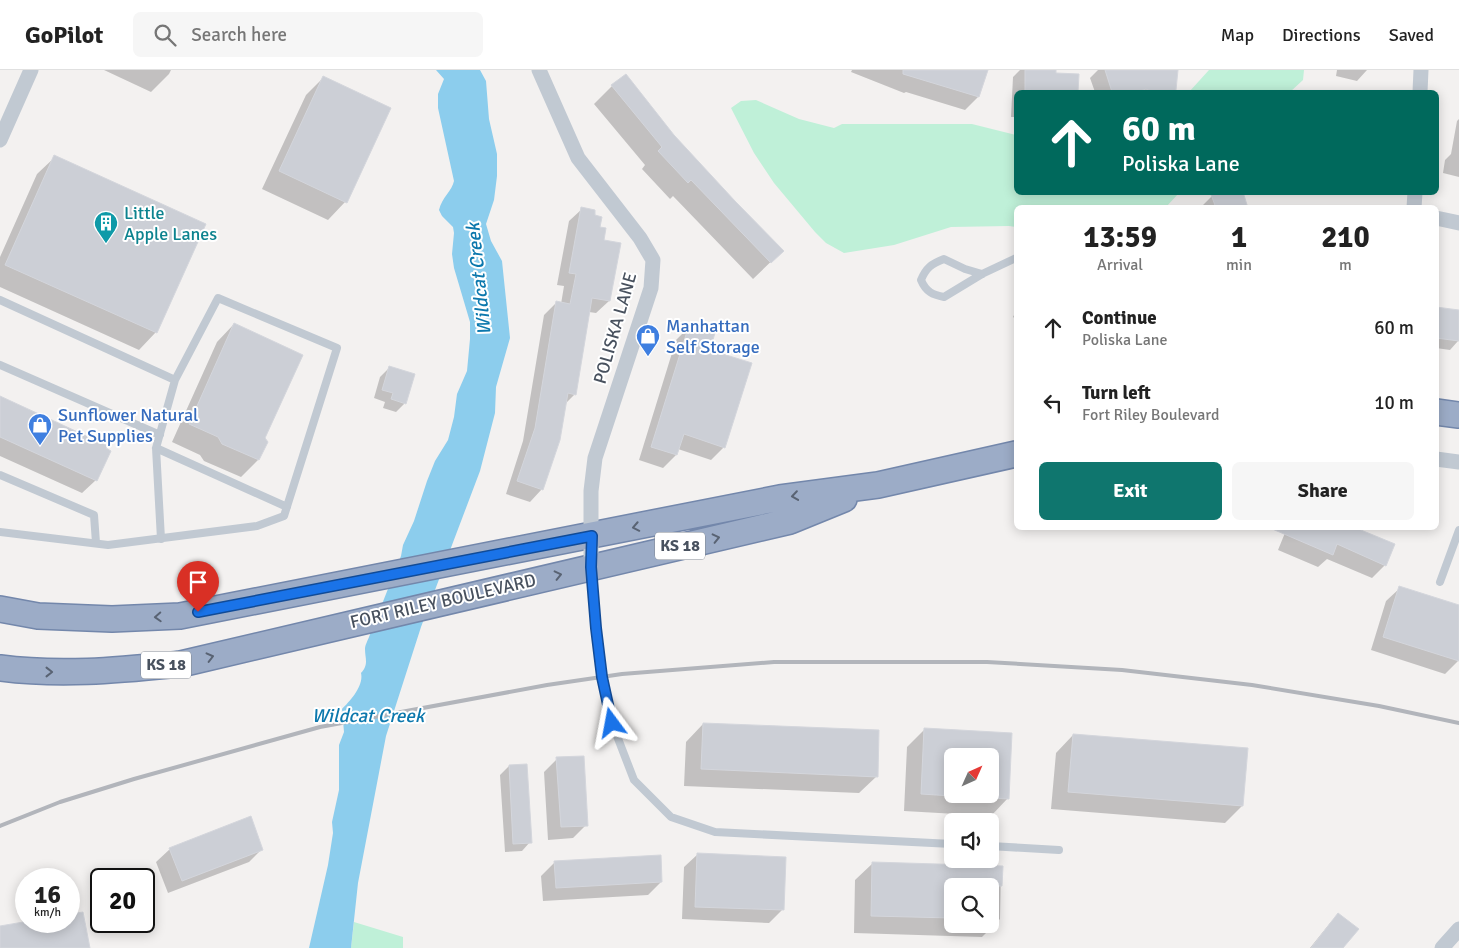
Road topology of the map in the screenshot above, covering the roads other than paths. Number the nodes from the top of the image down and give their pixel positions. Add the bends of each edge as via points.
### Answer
1 (31, 70) edge
2 (539, 70) edge
3 (1421, 70) edge
4 (1420, 90) edge
5 (0, 140) edge
6 (1439, 219) edge
7 (1459, 223) edge
8 (1014, 259) edge
9 (982, 274) junction
10 (0, 300) edge
11 (0, 365) edge
12 (175, 380) junction
13 (1439, 412) edge
14 (1459, 415) edge
15 (160, 435) junction
16 (156, 448) junction
17 (1014, 454) edge
18 (1439, 459) edge
19 (1459, 462) edge
20 (0, 475) edge
21 (878, 485) junction
22 (286, 507) junction
23 (1459, 530) edge
24 (0, 532) edge
25 (592, 536) junction
26 (161, 538) junction
27 (96, 543) junction
28 (591, 567) junction
29 (1440, 582) dead end
30 (0, 609) edge
31 (0, 668) edge
32 (944, 844) edge
33 (999, 847) edge
34 (1059, 850) dead end
35 (1459, 929) edge
36 (1442, 948) edge

1 - 5 street
2 - 25 street, POLISKA LANE via 578,158 640,238 653,260 651,288 595,458 591,491
3 - 4 street
6 - 7 street
8 - 9 lane
9 - 9 lane via 944,297 933,295 922,280 926,269 944,259
10 - 12 lane
11 - 15 lane
12 - 15 lane
12 - 22 lane via 218,298 337,348
13 - 14 highway
15 - 16 lane
16 - 22 lane
16 - 26 lane
17 - 21 highway, FORT RILEY BOULEVARD / KS 18
18 - 19 street
20 - 27 lane via 94,515
21 -> 25 highway, FORT RILEY BOULEVARD / KS 18 via 780,498
28 -> 21 highway, FORT RILEY BOULEVARD / KS 18 via 790,521
22 - 26 lane via 284,516 257,526
23 - 29 lane
24 - 27 lane
25 - 28 street, POLISKA LANE
25 -> 30 highway, FORT RILEY BOULEVARD / KS 18 via 180,616 112,619 38,616
26 - 27 lane
31 -> 28 highway, FORT RILEY BOULEVARD / KS 18 via 100,672 181,664
28 - 32 lane via 602,677 612,723 634,780 671,817 715,832
33 - 34 lane
35 - 36 street

